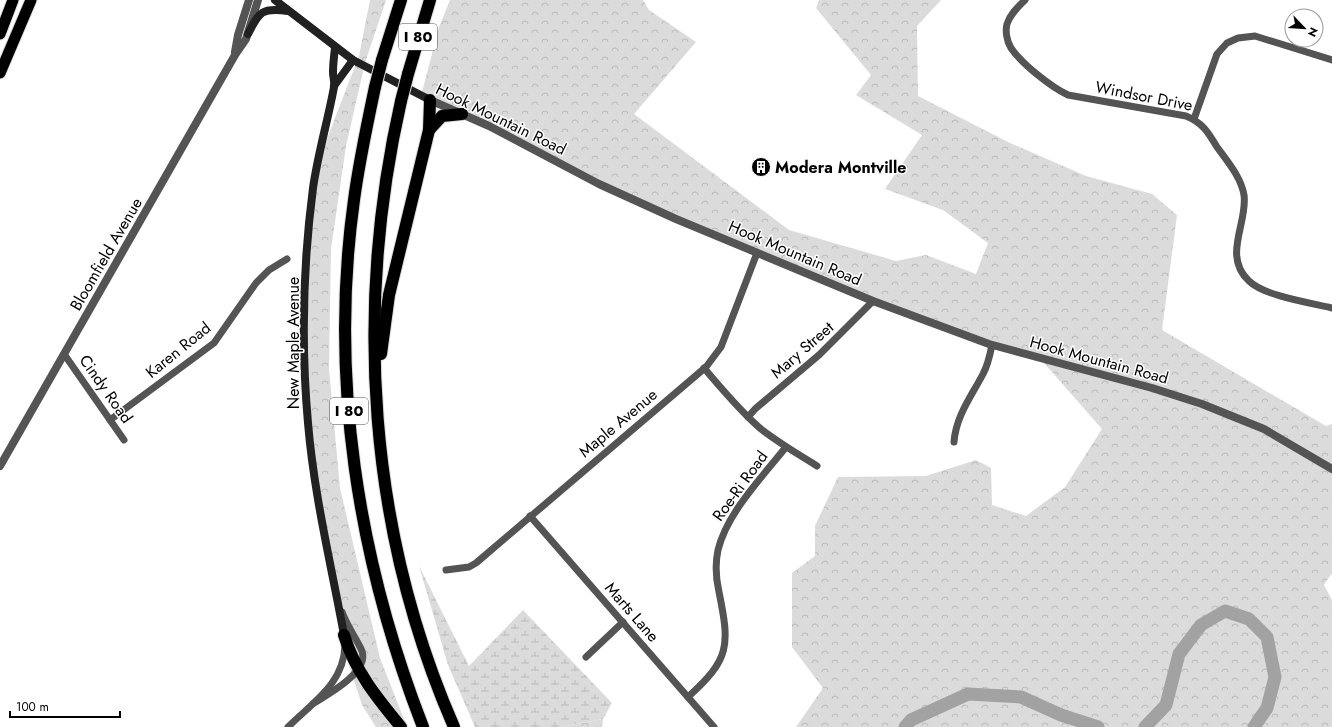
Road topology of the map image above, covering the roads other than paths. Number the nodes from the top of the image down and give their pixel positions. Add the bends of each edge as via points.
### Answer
1 (13, 0) edge
2 (31, 0) edge
3 (249, 0) edge
4 (258, 0) edge
5 (275, 0) edge
6 (284, 0) edge
7 (401, 0) edge
8 (430, 0) edge
9 (1025, 0) edge
10 (290, 11) junction
11 (0, 34) edge
12 (248, 34) junction
13 (336, 48) junction
14 (235, 55) junction
15 (353, 60) junction
16 (1332, 60) edge
17 (0, 73) edge
18 (334, 86) junction
19 (430, 100) junction
20 (462, 114) junction
21 (1194, 119) junction
22 (429, 130) junction
23 (757, 253) junction
24 (287, 259) dead end
25 (872, 301) junction
26 (1332, 308) edge
27 (992, 345) junction
28 (64, 354) junction
29 (704, 368) junction
30 (748, 417) junction
31 (110, 420) junction
32 (378, 423) junction
33 (124, 440) dead end
34 (954, 442) dead end
35 (786, 447) junction
36 (0, 466) edge
37 (817, 466) dead end
38 (1332, 469) edge
39 (530, 516) junction
40 (446, 570) dead end
41 (338, 600) junction
42 (623, 622) junction
43 (344, 635) junction
44 (586, 657) dead end
45 (359, 670) junction
46 (688, 697) junction
47 (314, 704) junction
48 (710, 726) edge
49 (288, 727) edge
50 (401, 727) edge
51 (424, 727) edge
52 (454, 727) edge

1 - 11 highway
2 - 17 highway
3 - 14 street, Bloomfield Avenue via 238,35
4 - 12 street, Bloomfield Avenue
5 - 10 main road, Hook Mountain Road
6 - 10 main road
7 - 51 highway, I 80, bridge via 375,87 362,147 351,227 346,312 348,398 356,482 374,572 394,647
8 - 32 highway, I 80, bridge via 401,101 386,179 377,258 374,341
9 - 21 street, Windsor Drive via 1011,16 1007,26 1011,48 1060,91 1075,97
10 - 12 main road via 265,10 257,16
10 - 13 main road, Hook Mountain Road
12 - 14 street, Bloomfield Avenue
13 - 15 main road, Hook Mountain Road
13 - 18 main road, New Maple Avenue
14 - 28 street, Bloomfield Avenue
15 - 18 main road, New Maple Avenue
15 - 19 main road, Hook Mountain Road
16 - 21 street via 1255,36 1238,38 1217,54
18 - 41 main road, New Maple Avenue via 314,187 307,252 304,338 312,464 326,551
19 - 20 street, Hook Mountain Road
19 - 22 highway
20 - 22 highway via 442,116
20 - 23 street, Hook Mountain Road via 605,186
21 - 26 street, Windsor Drive via 1209,135 1241,185 1244,206 1236,256 1244,276 1260,288
22 - 32 highway via 386,312 380,365
23 - 25 street, Hook Mountain Road
23 - 29 street, Maple Avenue via 721,347
24 - 31 street, Karen Road via 269,270 256,283 214,344
25 - 27 street, Hook Mountain Road
25 - 30 street, Mary Street via 819,355
27 - 34 street via 983,374 962,410
27 - 38 street, Hook Mountain Road via 1202,404 1264,429
28 - 31 street, Cindy Road
28 - 36 street, Bloomfield Avenue
29 - 30 street
29 - 39 street, Maple Avenue
30 - 35 street
31 - 33 street, Cindy Road
32 - 52 highway, I 80 via 388,504 403,572 430,665
35 - 37 street
35 - 46 street, Roe-Ri Road via 738,509 722,537 716,567 726,631 724,651 716,669
39 - 40 street, Maple Avenue via 476,563 469,567
39 - 42 street, Marts Lane
41 - 43 main road, New Maple Avenue
41 - 45 street, New Maple Avenue via 361,651 363,661
42 - 44 street
42 - 46 street, Marts Lane
43 - 45 highway
43 - 47 street via 345,650 339,673 329,689
45 - 47 street
45 - 50 highway
46 - 48 street, Marts Lane
47 - 49 street

